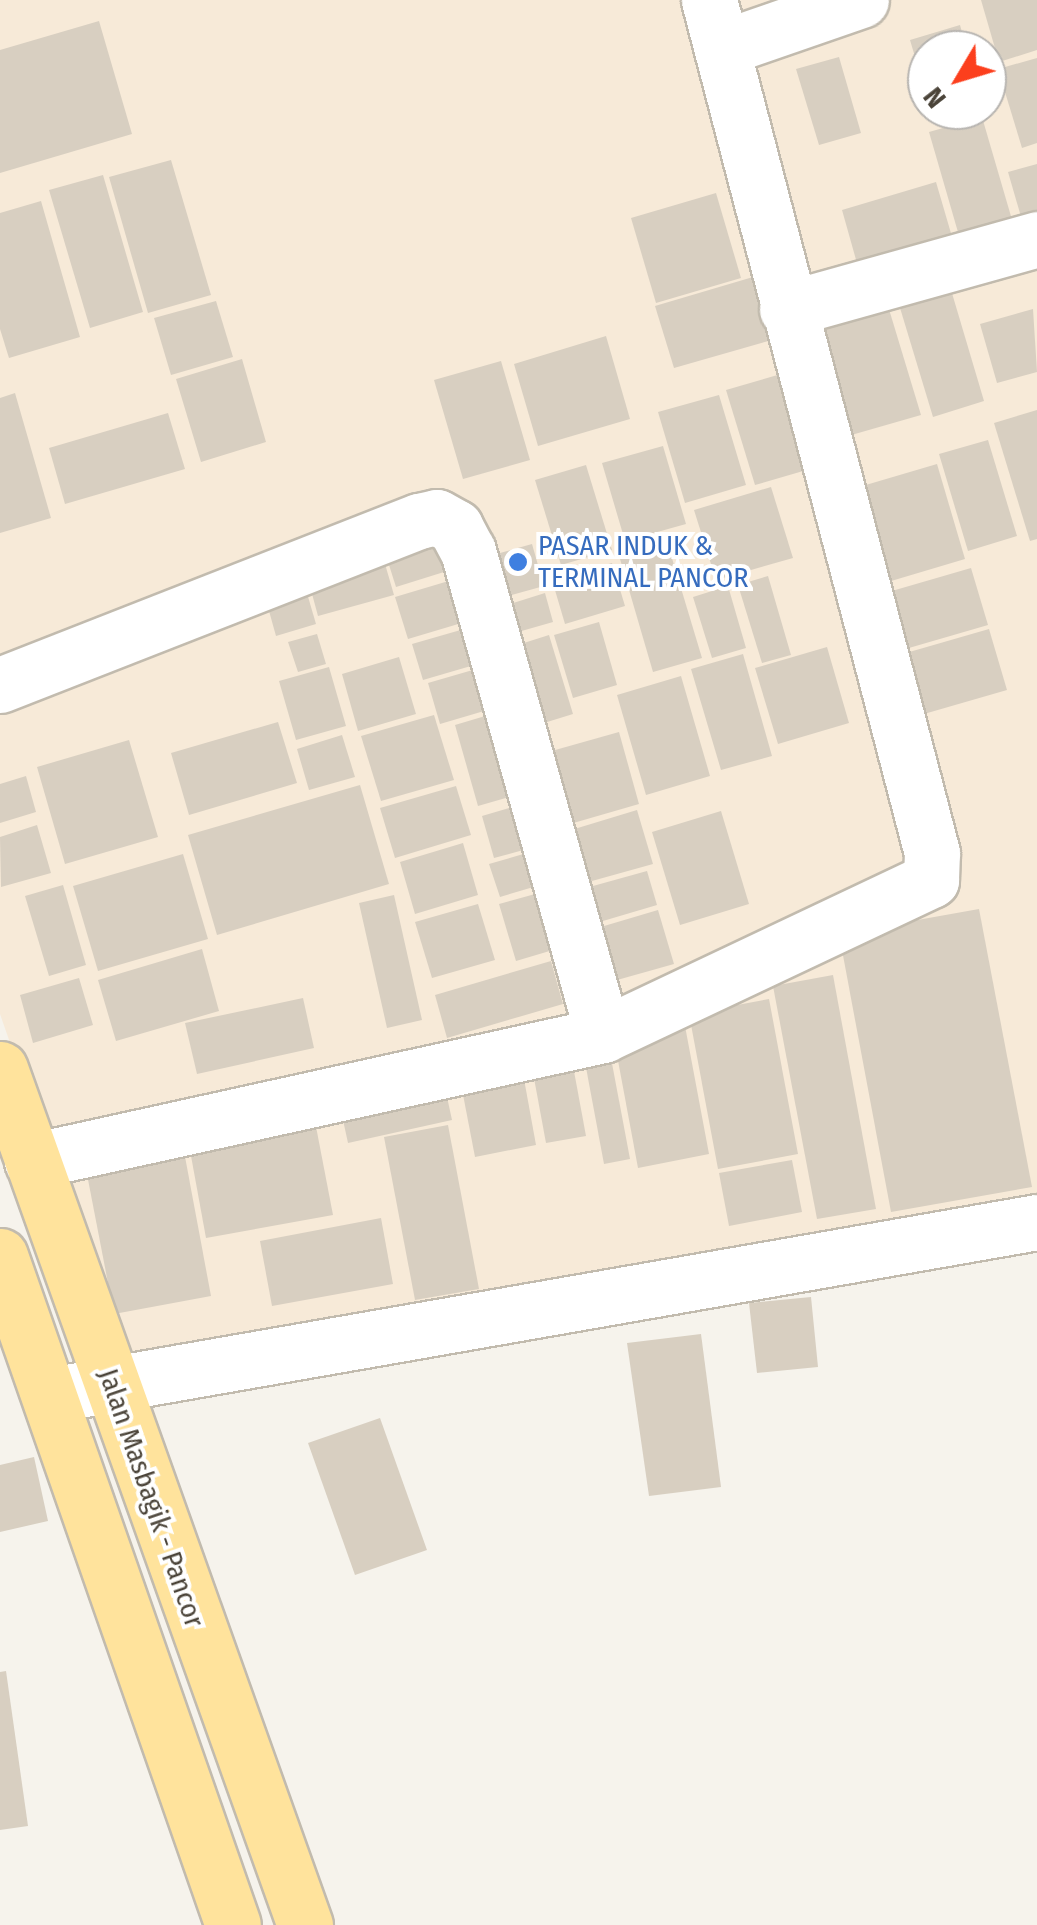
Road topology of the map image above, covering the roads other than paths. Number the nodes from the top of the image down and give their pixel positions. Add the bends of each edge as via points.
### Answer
1 (860, 0) edge
2 (716, 24) edge
3 (1037, 240) edge
4 (788, 308) junction
5 (0, 685) edge
6 (603, 1035) junction
7 (0, 1070) edge
8 (32, 1161) junction
9 (1037, 1222) edge
10 (0, 1256) edge
11 (110, 1382) junction
12 (50, 1394) junction
13 (233, 1925) edge
14 (305, 1925) edge

1 - 2 street
2 - 4 street
3 - 4 street
4 - 6 street via 932,853 931,880
5 - 6 street via 418,521 446,522 468,552
6 - 8 street
7 - 8 main road, Jalan Masbagik - Pancor
8 - 11 main road, Jalan Masbagik - Pancor
9 - 11 street
10 - 12 main road
11 - 12 street
11 - 14 main road, Jalan Masbagik - Pancor
12 - 13 main road

